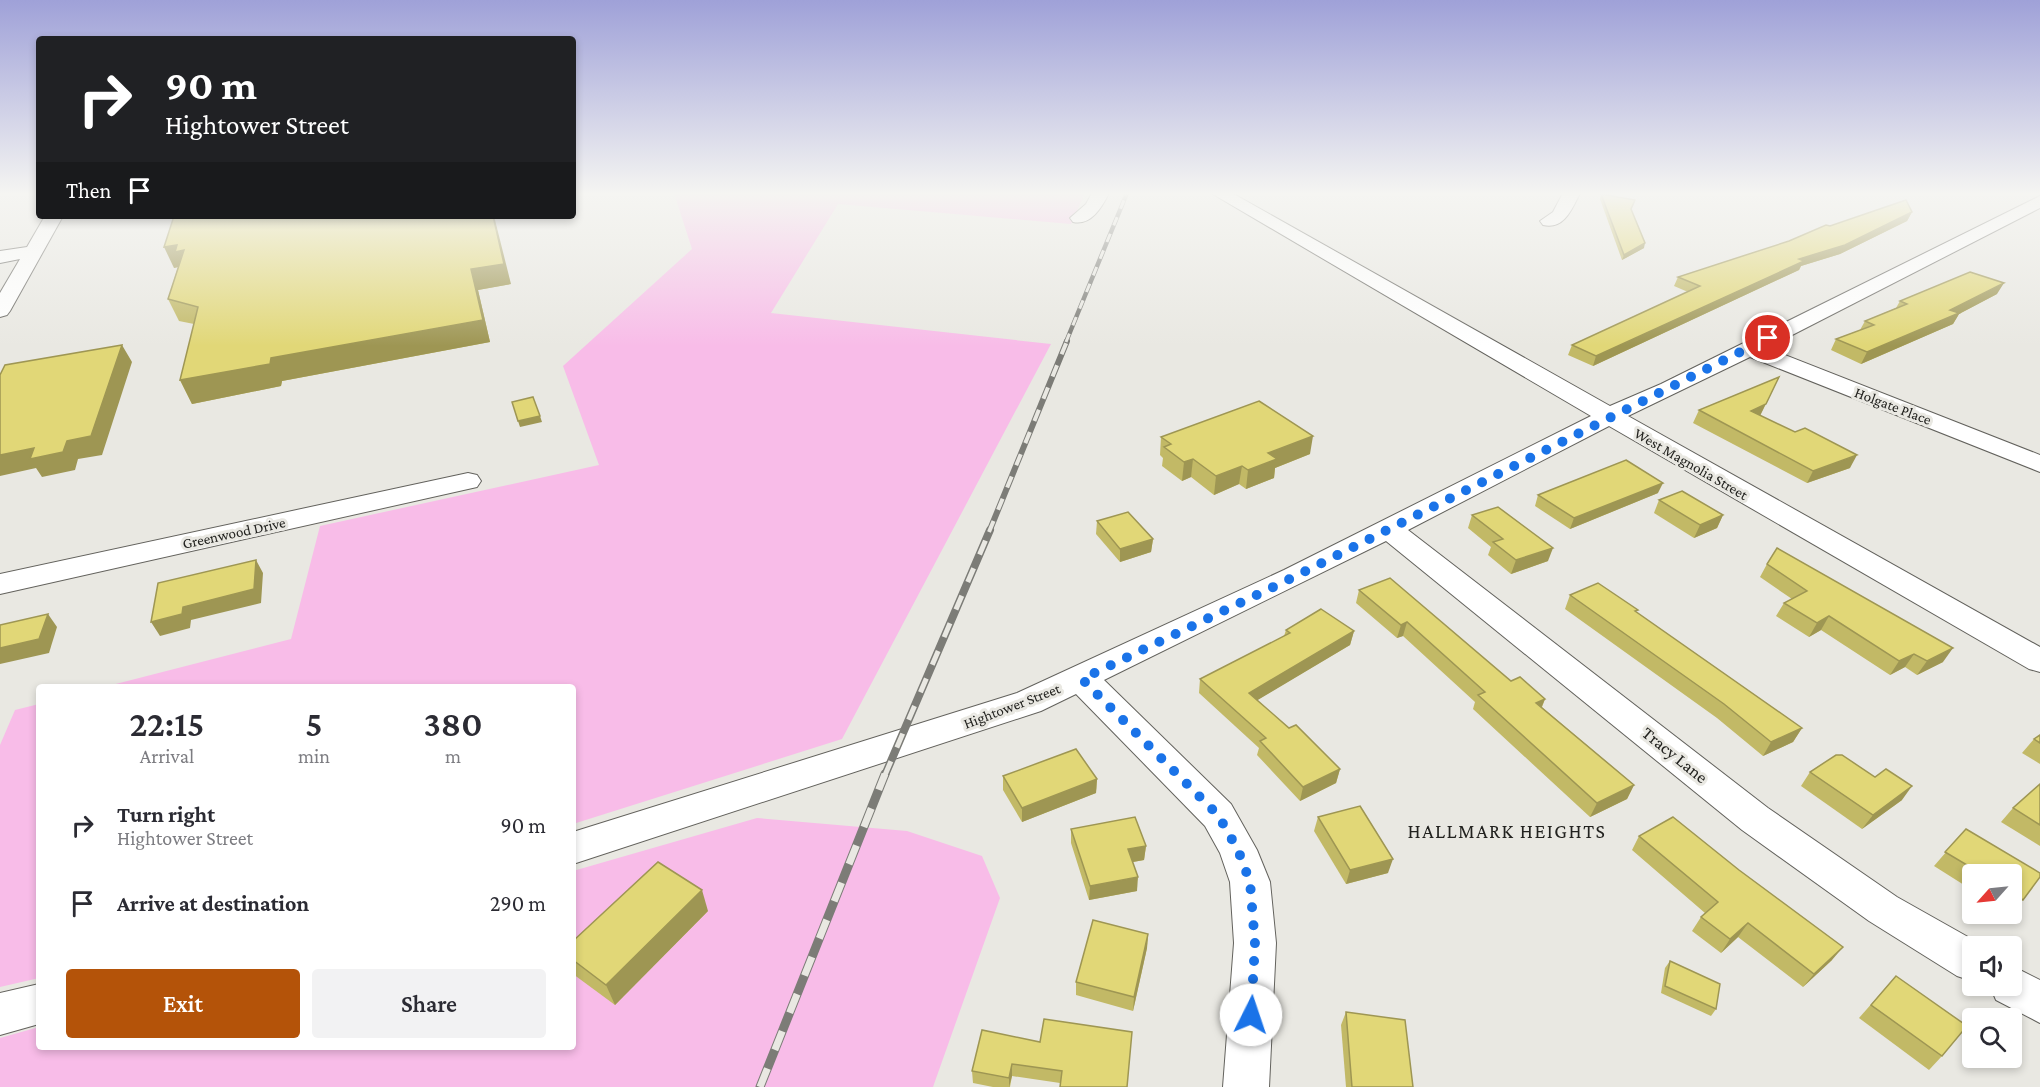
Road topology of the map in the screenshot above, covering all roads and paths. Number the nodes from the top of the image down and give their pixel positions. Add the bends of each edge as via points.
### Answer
1 (39, 244) edge
2 (1307, 244) edge
3 (1955, 244) edge
4 (35, 251) junction
5 (0, 256) edge
6 (0, 311) edge
7 (1747, 348) junction
8 (1612, 417) junction
9 (2040, 464) edge
10 (468, 481) dead end
11 (1390, 530) junction
12 (0, 584) edge
13 (2040, 661) edge
14 (1082, 679) junction
15 (576, 847) edge
16 (1962, 956) edge
17 (2022, 992) edge
18 (2040, 1003) edge
19 (36, 1005) edge
20 (0, 1014) edge
21 (1246, 1087) edge

1 - 4 street
2 - 8 street, West Magnolia Street
3 - 7 street, Hightower Street
4 - 5 street
4 - 6 street
7 - 8 street, Hightower Street
7 - 9 street, Holgate Place
8 - 11 street, Hightower Street
8 - 13 street, West Magnolia Street
10 - 12 street, Greenwood Drive
11 - 14 street, Hightower Street
11 - 16 street, Tracy Lane via 1755,819 1883,909
14 - 15 street, Hightower Street via 983,718
14 - 21 street via 1218,815 1238,850 1250,882 1255,944
17 - 18 street
19 - 20 street

